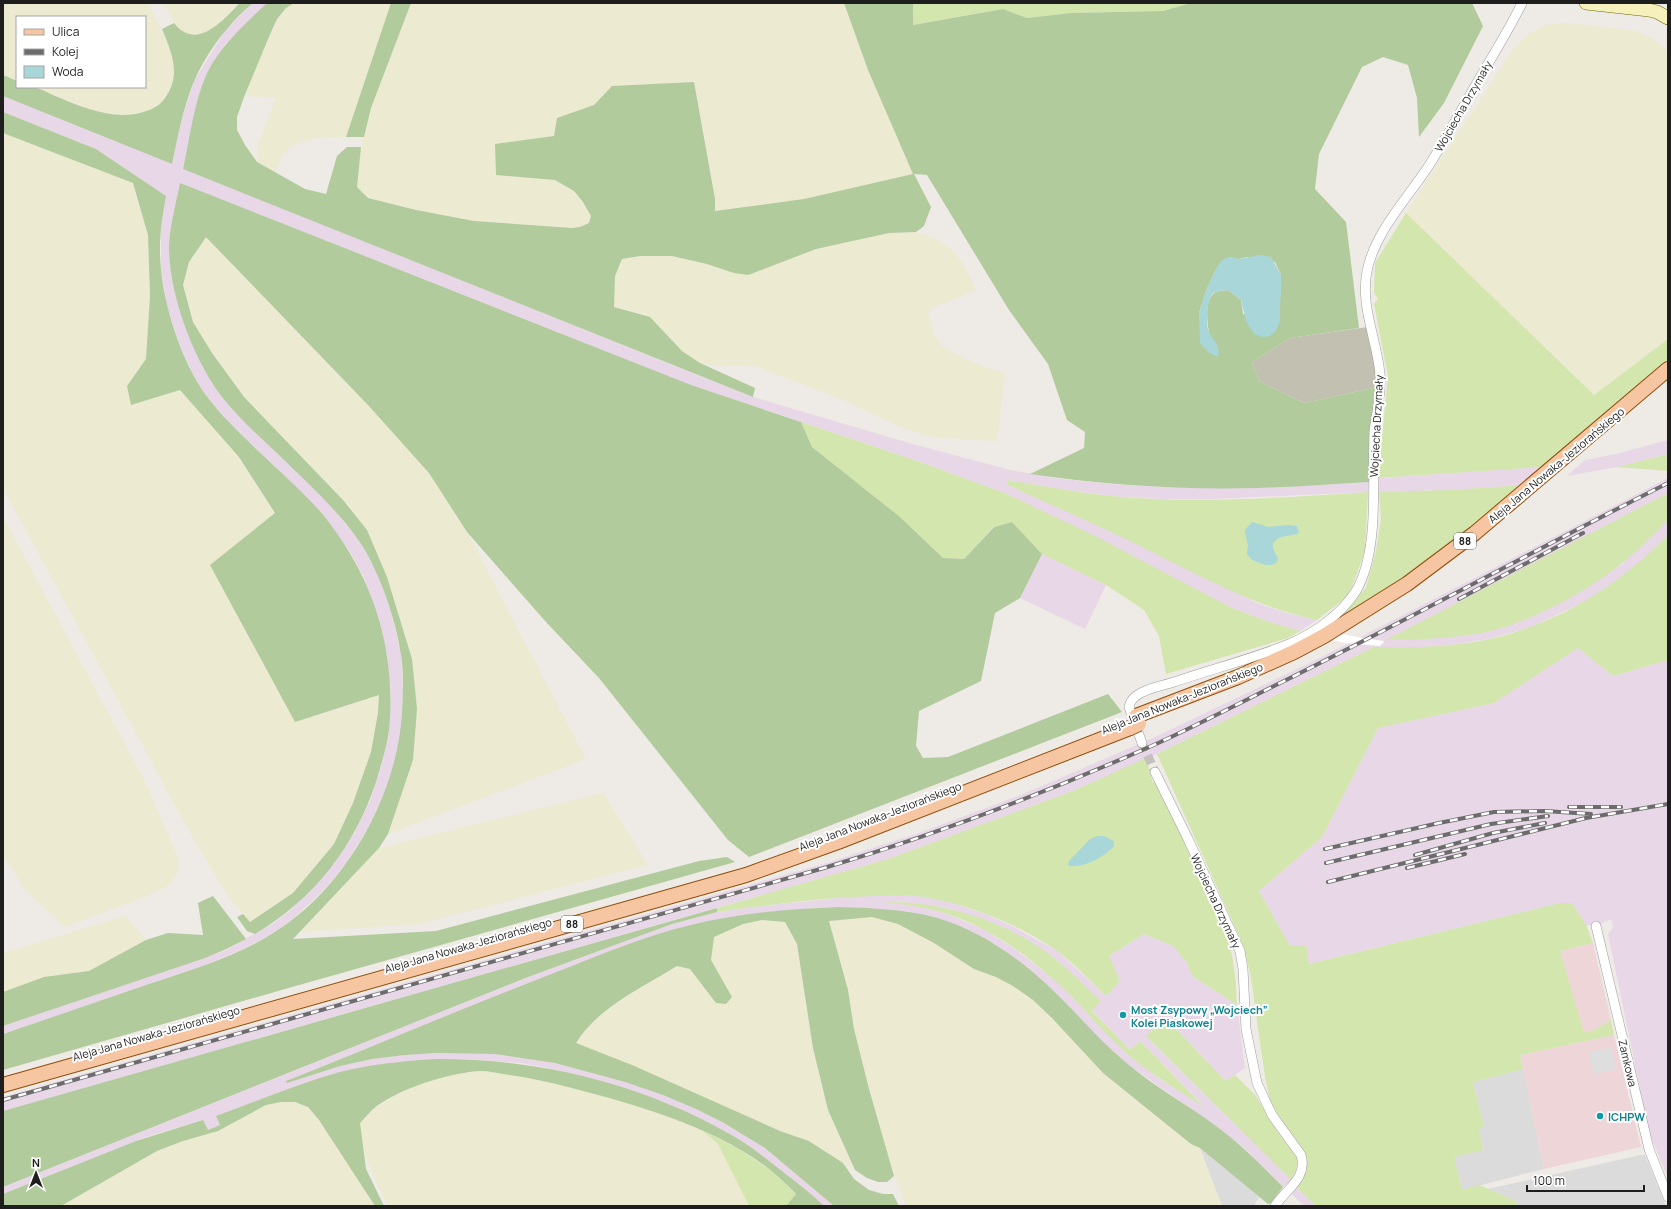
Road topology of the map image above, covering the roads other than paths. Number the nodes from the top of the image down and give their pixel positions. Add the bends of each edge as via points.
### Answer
1 (1522, 3) edge
2 (1586, 3) edge
3 (1654, 7) edge
4 (1668, 18) edge
5 (1668, 369) edge
6 (1668, 381) edge
7 (1133, 722) junction
8 (1142, 743) tunnel mouth
9 (1155, 772) tunnel mouth
10 (1596, 926) dead end
11 (3, 1077) edge
12 (3, 1085) edge
13 (1668, 1197) edge
14 (1275, 1206) edge

1 - 8 street, Wojciecha Drzymały via 1436,154 1382,234 1370,262 1366,277 1366,298 1381,383 1375,426 1370,553 1363,577 1347,603 1327,621 1290,644 1136,696 1129,707
2 - 3 street
3 - 4 street
5 - 7 main road, Aleja Jana Nowaka-Jeziorańskiego / 88 via 1475,534 1401,588 1294,652
6 - 7 main road, Aleja Jana Nowaka-Jeziorańskiego / 88 via 1481,540 1388,608 1330,643 1271,672
7 - 11 main road, Aleja Jana Nowaka-Jeziorańskiego / 88 via 743,867
7 - 12 main road, Aleja Jana Nowaka-Jeziorańskiego / 88 via 838,842 746,875
9 - 14 street, Wojciecha Drzymały via 1240,951 1246,1029 1257,1083 1272,1115 1301,1155 1303,1162 1300,1176
10 - 13 street, Zamkowa via 1649,1149

